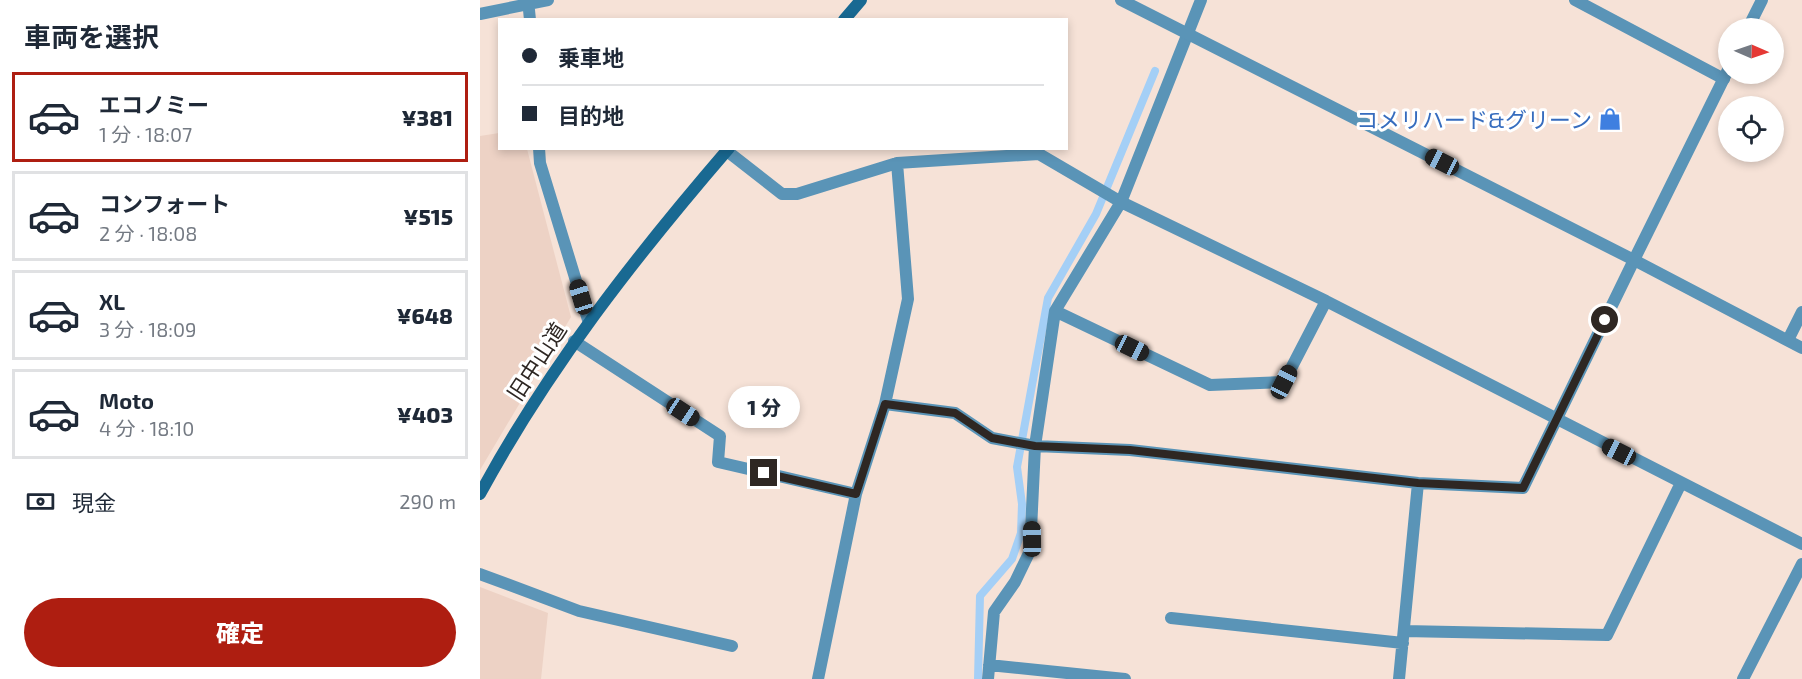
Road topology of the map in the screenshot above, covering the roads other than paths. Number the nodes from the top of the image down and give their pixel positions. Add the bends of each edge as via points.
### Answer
1 (548, 0) edge
2 (861, 0) edge
3 (1121, 0) edge
4 (1201, 0) edge
5 (1575, 0) edge
6 (1762, 0) edge
7 (528, 1) edge
8 (480, 14) edge
9 (530, 18) edge
10 (846, 18) edge
11 (1753, 18) edge
12 (1186, 32) junction
13 (1718, 70) edge
14 (1721, 84) edge
15 (539, 150) edge
16 (728, 150) edge
17 (897, 163) junction
18 (1121, 202) junction
19 (1634, 260) junction
20 (1326, 301) junction
21 (1055, 311) junction
22 (1802, 312) edge
23 (588, 320) junction
24 (1788, 340) junction
25 (574, 341) junction
26 (1802, 348) edge
27 (885, 404) junction
28 (1557, 421) junction
29 (1035, 446) junction
30 (1418, 483) junction
31 (1681, 483) junction
32 (480, 494) edge
33 (856, 494) junction
34 (1802, 544) edge
35 (1802, 564) edge
36 (480, 574) edge
37 (1171, 618) dead end
38 (1403, 637) junction
39 (732, 646) dead end
40 (988, 665) junction
41 (818, 679) edge
42 (988, 679) edge
43 (1125, 679) edge
44 (1400, 679) edge
45 (1743, 679) edge

1 - 7 street
2 - 10 main road
3 - 12 street
4 - 12 street
5 - 13 street
6 - 11 street
7 - 8 street
7 - 9 street
12 - 18 street
12 - 19 street
14 - 19 street
15 - 23 street via 540,164
16 - 17 street via 782,194 797,194
16 - 23 main road, 旧中山道
17 - 18 street via 1039,154
17 - 27 street via 908,299
18 - 20 street
18 - 21 street
19 - 24 street
19 - 28 street
20 - 21 street via 1284,382 1210,385
20 - 28 street
21 - 29 street
22 - 24 street
23 - 25 main road, 旧中山道
24 - 26 street
25 - 32 main road, 旧中山道
25 - 33 street via 720,436 718,462
27 - 29 street via 955,413 992,438
27 - 33 street
28 - 30 street via 1523,488
28 - 31 street
29 - 30 street via 1130,450
29 - 40 street via 1030,551 994,612
30 - 38 street
31 - 34 street
31 - 38 street via 1607,635
33 - 41 street
35 - 45 street
36 - 39 street via 579,611
37 - 38 street
38 - 44 street
40 - 42 street
40 - 43 street

